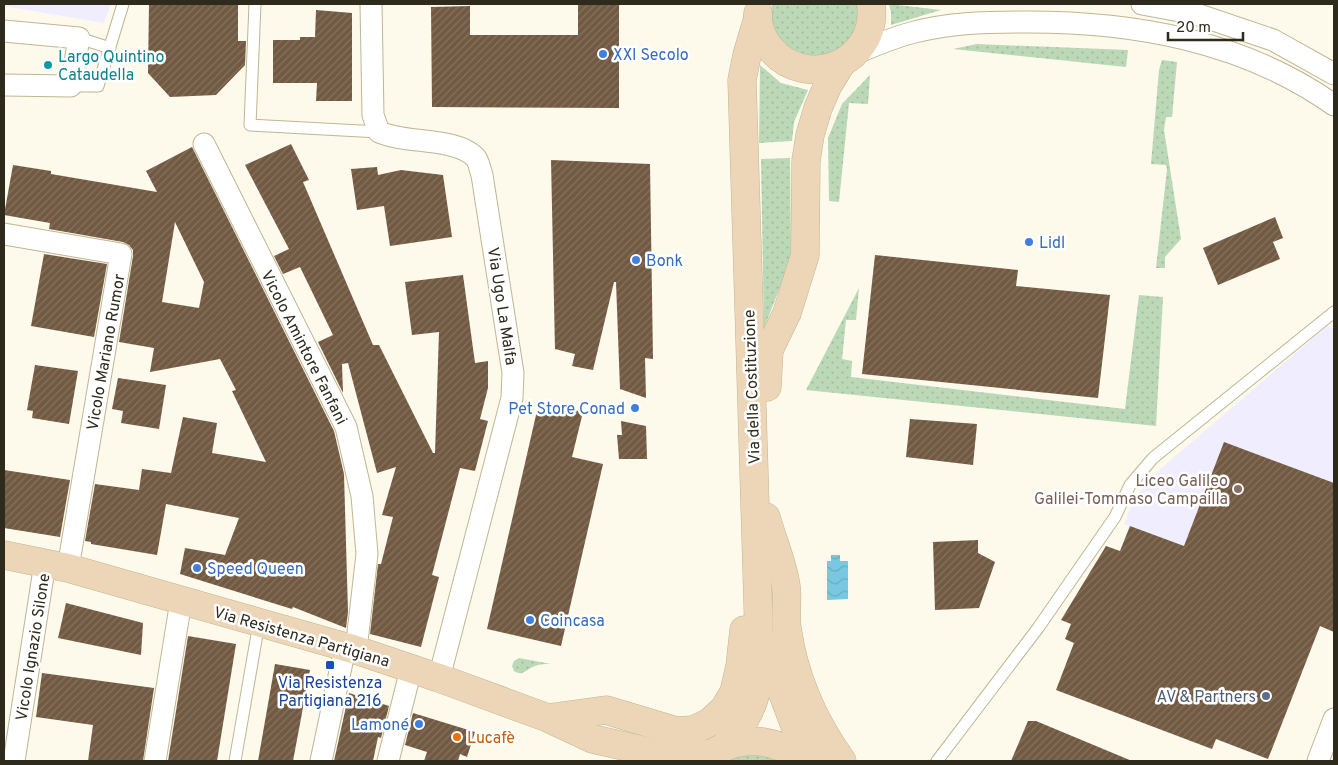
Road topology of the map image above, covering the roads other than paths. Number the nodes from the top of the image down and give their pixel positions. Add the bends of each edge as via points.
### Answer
1 (123, 4) edge
2 (255, 4) edge
3 (370, 4) edge
4 (871, 4) edge
5 (1145, 4) edge
6 (758, 11) edge
7 (1146, 30) junction
8 (4, 31) edge
9 (79, 38) junction
10 (110, 48) junction
11 (847, 59) junction
12 (1334, 74) edge
13 (4, 85) edge
14 (71, 86) junction
15 (1334, 105) edge
16 (378, 132) junction
17 (204, 144) dead end
18 (4, 234) edge
19 (1334, 312) edge
20 (766, 517) junction
21 (4, 555) edge
22 (56, 565) junction
23 (757, 592) junction
24 (181, 601) junction
25 (259, 623) junction
26 (350, 649) junction
27 (411, 669) junction
28 (439, 678) junction
29 (548, 718) junction
30 (1334, 719) edge
31 (593, 739) junction
32 (713, 754) edge
33 (14, 761) edge
34 (155, 761) edge
35 (235, 761) edge
36 (321, 761) edge
37 (388, 761) edge
38 (614, 761) edge
39 (805, 761) edge
40 (810, 761) edge
41 (842, 761) edge
42 (937, 761) edge
43 (1318, 761) edge

1 - 10 lane
2 - 16 lane via 250,124
3 - 16 street via 373,115
4 - 11 main road, Via della Costituzione via 868,33
5 - 7 street
5 - 12 street via 1196,14 1273,40
6 - 11 main road via 760,32 776,55 787,63 814,70 828,68
6 - 23 main road, Via della Costituzione via 742,80
7 - 11 street via 1042,22 978,22 912,32
7 - 15 street via 1234,52 1298,82
8 - 9 street
9 - 10 lane
9 - 14 street
10 - 14 lane via 98,86
11 - 20 main road, Via della Costituzione via 828,85 810,134 806,161 805,255 787,313 769,350 765,428
13 - 14 street
16 - 28 street, Via Ugo La Malfa via 390,137 458,146 476,158 482,175 513,372 512,398
17 - 26 street, Vicolo Amintore Fanfani via 346,427 362,496 367,554
18 - 22 street, Vicolo Mariano Rumor via 121,254
19 - 42 lane via 1153,458 1130,486 1115,517 1038,628
20 - 40 main road, Via della Costituzione via 772,665
20 - 41 main road via 786,587 788,634 801,688 816,721
21 - 22 main road, Via Resistenza Partigiana
22 - 24 main road, Via Resistenza Partigiana
22 - 33 street, Vicolo Ignazio Silone
23 - 29 main road via 746,607 734,692 724,710 710,722 693,730 676,731 606,710
23 - 32 main road, Via della Costituzione via 758,690 745,719
24 - 25 main road, Via Resistenza Partigiana
24 - 34 street
25 - 26 main road, Via Resistenza Partigiana
25 - 35 lane
26 - 27 main road, Via Resistenza Partigiana
26 - 36 street, Vicolo Amintore Fanfani
27 - 28 main road, Via Resistenza Partigiana
27 - 37 street
28 - 29 main road, Via Resistenza Partigiana
29 - 31 main road, Via Resistenza Partigiana
30 - 43 street
31 - 32 main road via 676,758
31 - 38 main road
32 - 39 main road via 740,742 758,740 775,743

